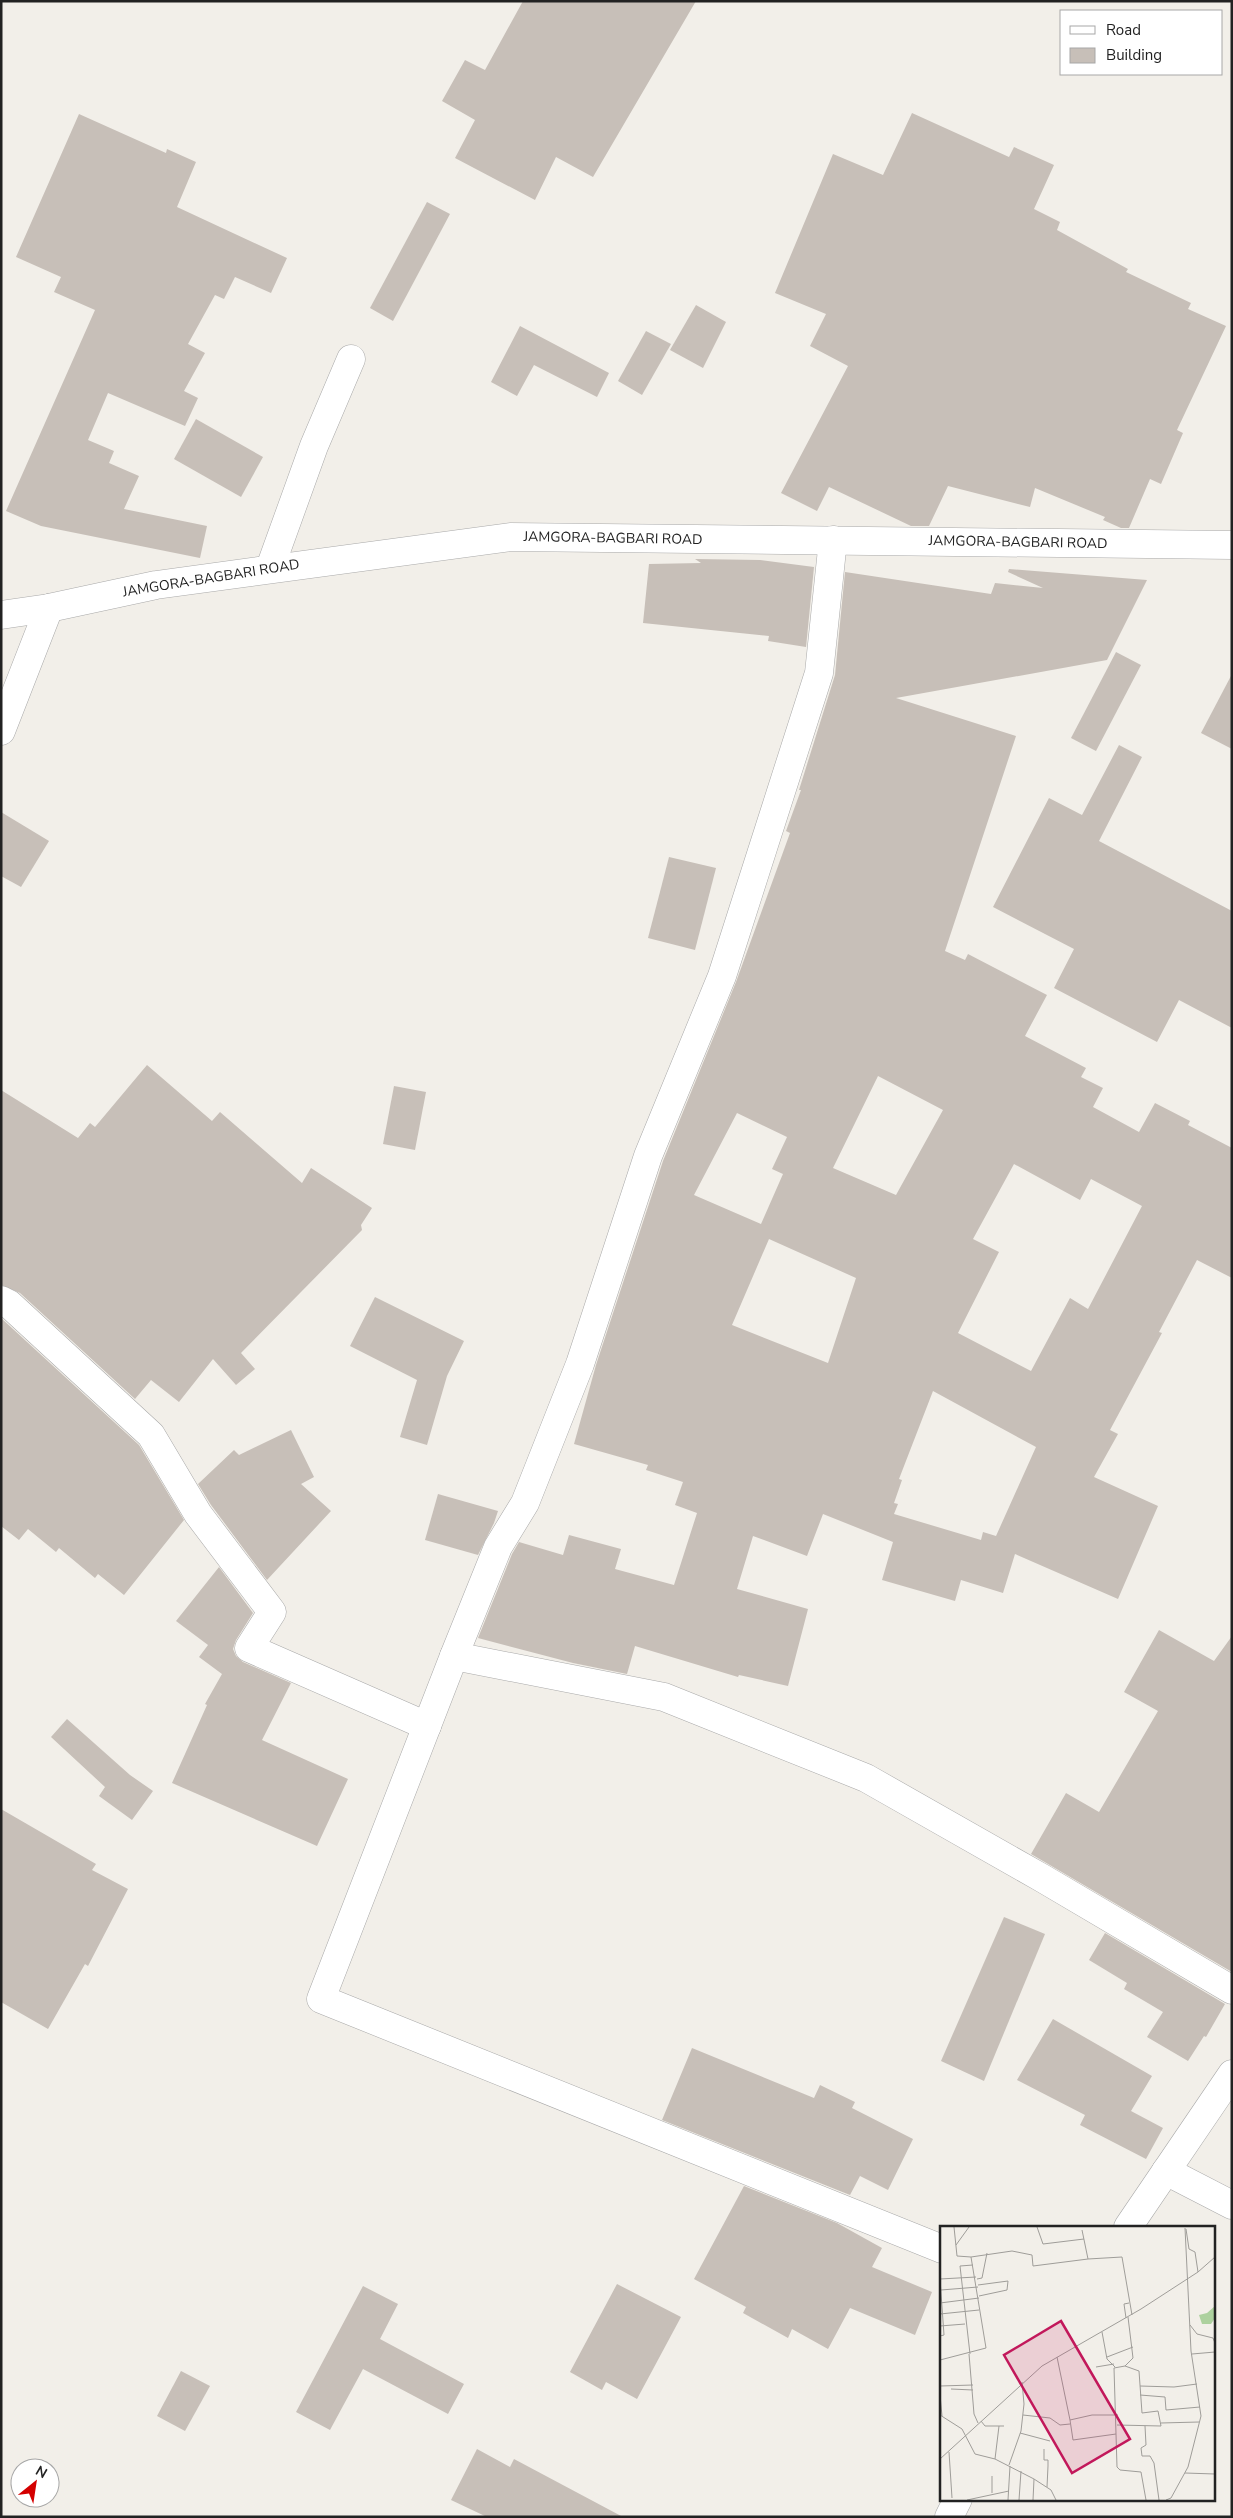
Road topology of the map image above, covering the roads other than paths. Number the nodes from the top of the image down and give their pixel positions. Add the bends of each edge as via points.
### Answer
1 (351, 359) dead end
2 (833, 540) junction
3 (1232, 545) edge
4 (270, 568) junction
5 (49, 608) junction
6 (1, 614) edge
7 (1, 731) edge
8 (1, 1300) edge
9 (454, 1656) junction
10 (427, 1726) junction
11 (1232, 1990) edge
12 (1232, 2074) edge
13 (1166, 2171) junction
14 (1232, 2205) edge
15 (1129, 2226) edge
16 (940, 2248) edge
17 (958, 2500) edge
18 (950, 2517) edge

1 - 4 street via 314,446
2 - 3 street, JAMGORA-BAGBARI ROAD
2 - 4 street, JAMGORA-BAGBARI ROAD via 510,537
2 - 9 street via 819,673 722,976 648,1156 580,1364 550,1442 525,1503 498,1547
4 - 5 street, JAMGORA-BAGBARI ROAD via 156,585
5 - 6 street, JAMGORA-BAGBARI ROAD
5 - 7 street
8 - 10 street via 16,1310 151,1435 198,1514 272,1612 249,1648
9 - 10 street
9 - 11 street via 664,1697 866,1778
10 - 16 street via 321,2000
12 - 13 street
13 - 14 street
13 - 15 street
17 - 18 street

